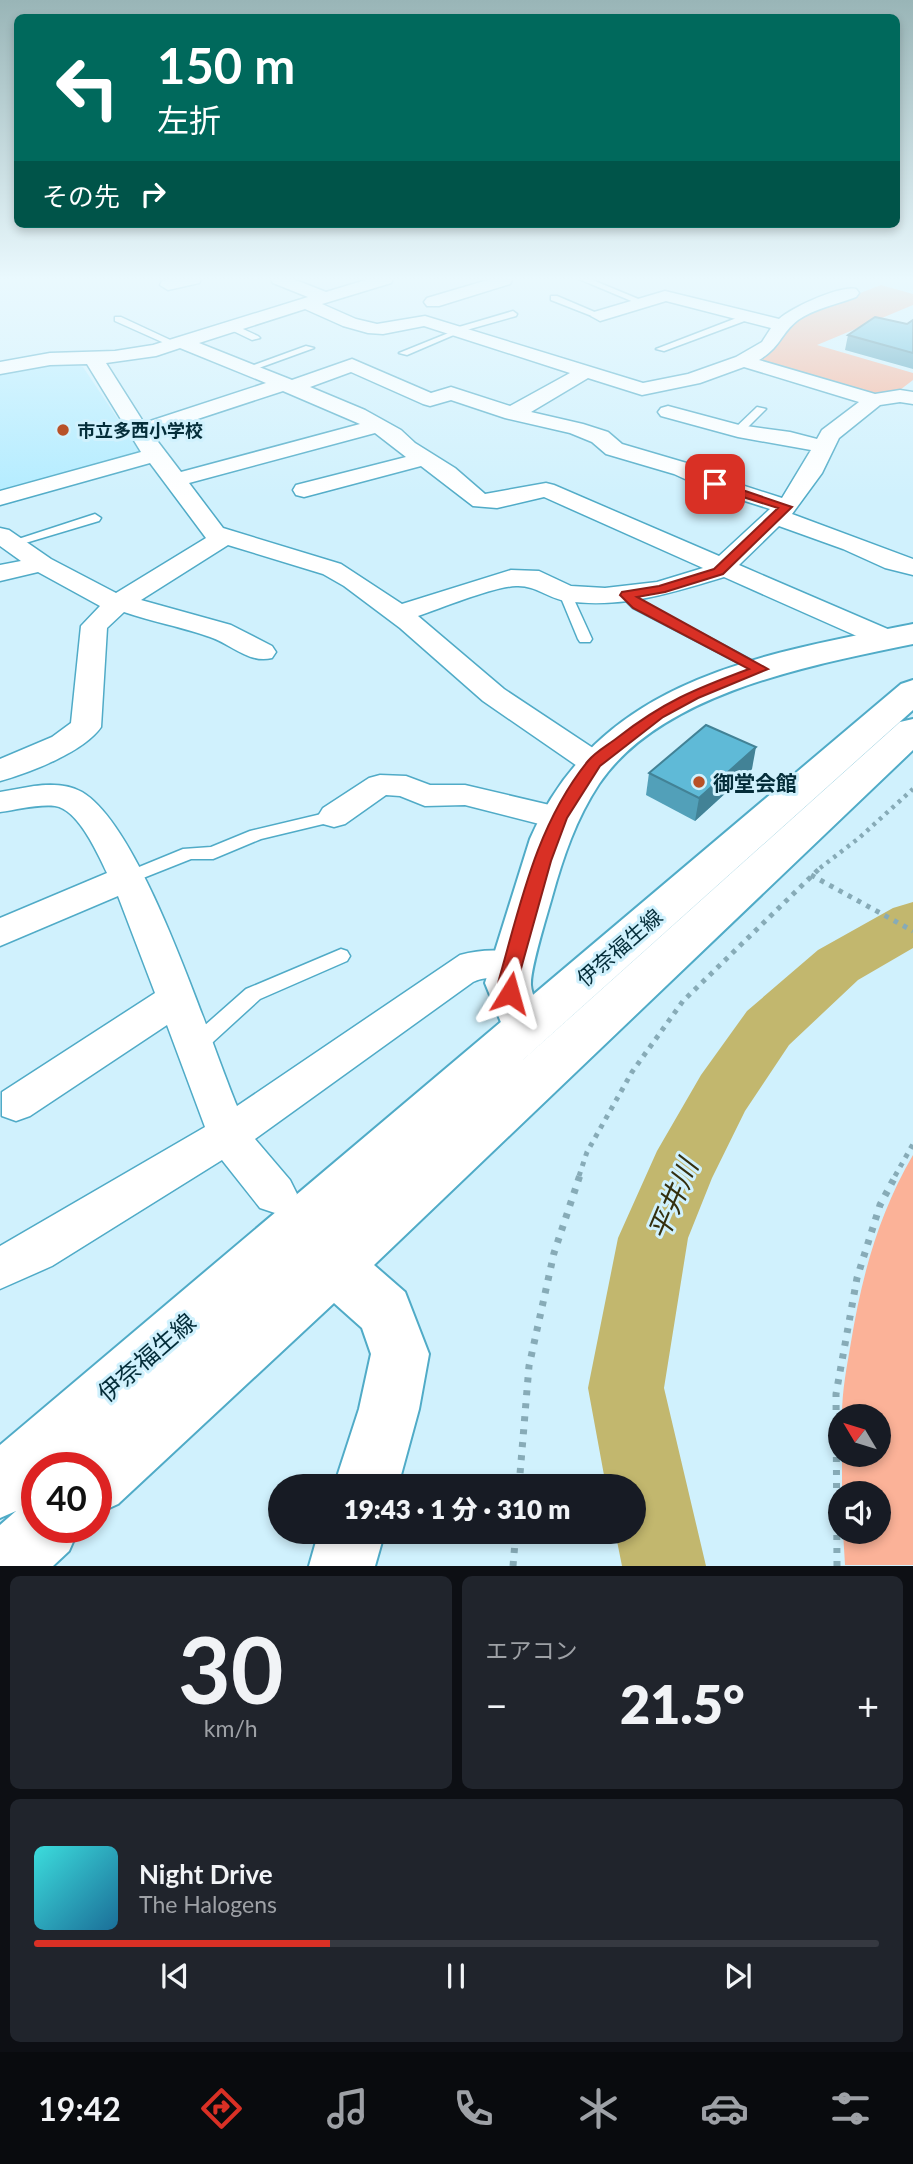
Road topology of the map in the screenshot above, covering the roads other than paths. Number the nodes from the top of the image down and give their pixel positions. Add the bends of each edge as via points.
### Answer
1 (144, 352) edge
2 (200, 352) edge
3 (297, 352) edge
4 (521, 352) edge
5 (758, 352) edge
6 (94, 359) junction
7 (743, 361) junction
8 (0, 368) edge
9 (245, 370) junction
10 (585, 372) junction
11 (288, 385) junction
12 (913, 398) edge
13 (874, 400) junction
14 (761, 409) dead end
15 (668, 412) dead end
16 (512, 414) junction
17 (378, 426) junction
18 (738, 431) junction
19 (138, 432) junction
20 (824, 447) junction
21 (154, 455) junction
22 (424, 459) junction
23 (176, 480) junction
24 (304, 490) dead end
25 (0, 498) edge
26 (782, 512) junction
27 (95, 518) dead end
28 (223, 538) junction
29 (6, 539) edge
30 (42, 564) junction
31 (726, 567) junction
32 (913, 567) edge
33 (0, 573) edge
34 (565, 593) junction
35 (627, 595) junction
36 (120, 602) junction
37 (400, 613) junction
38 (900, 637) edge
39 (586, 639) dead end
40 (262, 652) dead end
41 (761, 669) junction
42 (913, 691) edge
43 (913, 730) edge
44 (594, 763) junction
45 (0, 771) edge
46 (0, 803) edge
47 (334, 816) joint
48 (559, 818) junction
49 (128, 878) junction
50 (0, 933) edge
51 (341, 956) dead end
52 (513, 965) junction
53 (176, 999) junction
54 (526, 1029) junction
55 (194, 1047) junction
56 (16, 1104) dead end
57 (229, 1134) junction
58 (300, 1230) junction
59 (0, 1268) edge
60 (112, 1462) edge
61 (370, 1474) edge
62 (0, 1486) edge
63 (29, 1543) edge
64 (348, 1544) edge
65 (4, 1566) edge
66 (342, 1566) edge

1 - 6 street
2 - 9 street
3 - 9 lane
4 - 10 street
5 - 7 street
6 - 8 street via 50,359
6 - 19 street
7 - 10 street via 693,379 642,388
7 - 13 street
9 - 11 street
10 - 16 street
11 - 16 street via 352,365 430,400 451,393
11 - 17 street
11 - 19 street
12 - 13 street
13 - 20 street via 830,435
14 - 18 lane
15 - 18 street
16 - 26 street via 576,428 600,437 614,449 682,469
17 - 22 street
17 - 23 street
18 - 20 street
19 - 21 street
20 - 26 street
21 - 23 street
21 - 25 street
22 - 24 street
22 - 31 street via 481,501 546,490
23 - 28 street via 214,533
26 - 31 street
26 - 32 street via 894,563
27 - 29 lane
28 - 36 street
28 - 37 street via 332,569
29 - 30 street
30 - 33 street
30 - 36 street via 107,600
31 - 35 street via 686,583
31 - 38 street
34 - 35 street
34 - 37 street via 539,579 511,578
34 - 39 lane
35 - 41 lane
36 - 40 street via 221,631
36 - 45 street via 94,626 86,727 63,744
37 - 44 street via 501,701
38 - 41 main road
41 - 44 main road via 658,714
42 - 54 main road, 伊奈福生線
43 - 58 main road, 伊奈福生線
44 - 48 main road
46 - 49 street via 47,795 69,798 86,807
47 - 48 street via 380,785 407,786 425,796 465,795
47 - 49 lane via 256,835 213,853 189,853
48 - 52 main road
49 - 50 street
49 - 53 street
51 - 55 lane via 253,994
52 - 54 main road via 510,993
52 - 57 street via 473,965 460,972
53 - 55 street
53 - 56 street
54 - 58 main road, 伊奈福生線
55 - 57 street
57 - 58 street
57 - 59 street via 36,1251
58 - 60 main road, 伊奈福生線
58 - 61 main road via 385,1311 400,1354
58 - 62 main road, 伊奈福生線
63 - 65 main road
64 - 66 main road

